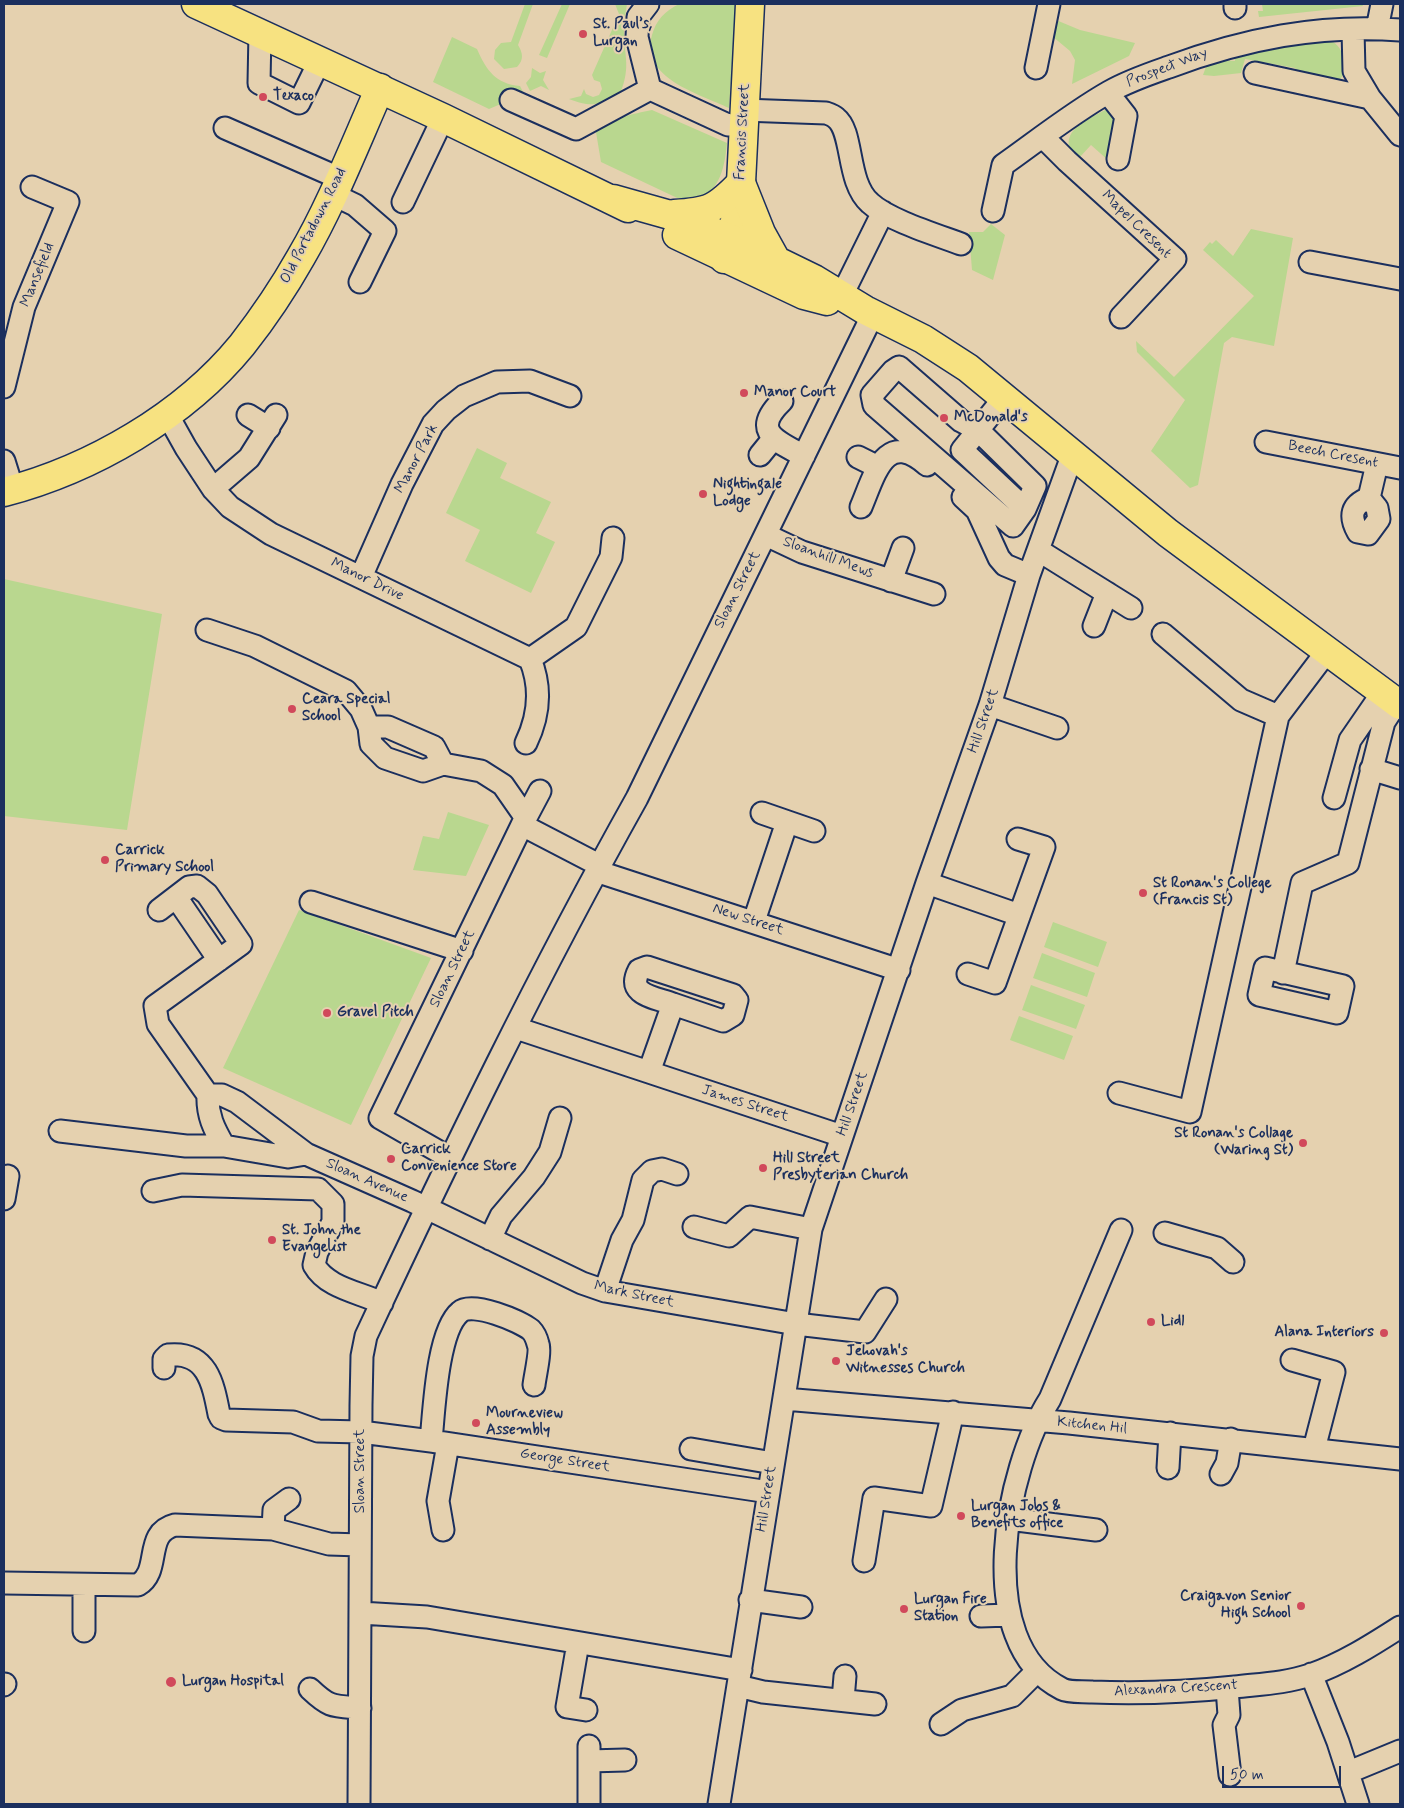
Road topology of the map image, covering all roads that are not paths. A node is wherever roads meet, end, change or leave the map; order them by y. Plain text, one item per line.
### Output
1 (196, 4) edge
2 (648, 4) edge
3 (750, 4) edge
4 (1050, 4) edge
5 (1382, 4) edge
6 (1377, 29) junction
7 (1353, 30) junction
8 (1400, 30) edge
9 (260, 32) junction
10 (320, 60) junction
11 (1036, 68) dead end
12 (1256, 73) dead end
13 (380, 88) junction
14 (650, 89) junction
15 (1108, 93) junction
16 (1370, 98) junction
17 (511, 100) dead end
18 (743, 117) junction
19 (443, 118) junction
20 (225, 128) dead end
21 (1400, 135) edge
22 (1043, 136) junction
23 (1118, 159) dead end
24 (741, 183) junction
25 (336, 186) junction
26 (32, 187) dead end
27 (613, 199) junction
28 (403, 202) dead end
29 (993, 211) dead end
30 (883, 212) junction
31 (670, 215) junction
32 (958, 238) dead end
33 (728, 249) junction
34 (776, 260) junction
35 (1310, 262) dead end
36 (1400, 279) edge
37 (360, 282) dead end
38 (842, 296) junction
39 (869, 312) junction
40 (1121, 317) dead end
41 (4, 387) edge
42 (570, 396) dead end
43 (1004, 398) junction
44 (782, 401) dead end
45 (167, 414) junction
46 (248, 415) dead end
47 (978, 430) junction
48 (1266, 442) dead end
49 (804, 456) junction
50 (1072, 456) junction
51 (858, 457) dead end
52 (4, 461) edge
53 (1377, 464) junction
54 (878, 467) junction
55 (1400, 468) edge
56 (213, 489) junction
57 (8, 491) edge
58 (1368, 498) dead end
59 (861, 507) dead end
60 (766, 535) junction
61 (613, 538) dead end
62 (903, 548) dead end
63 (1038, 550) junction
64 (1029, 575) junction
65 (361, 577) junction
66 (891, 581) junction
67 (1107, 593) junction
68 (934, 594) dead end
69 (1131, 608) dead end
70 (1094, 626) dead end
71 (208, 630) dead end
72 (1163, 634) dead end
73 (1328, 650) junction
74 (530, 659) junction
75 (1389, 691) edge
76 (990, 705) junction
77 (1278, 716) junction
78 (370, 727) junction
79 (1056, 728) dead end
80 (526, 743) dead end
81 (443, 764) junction
82 (1371, 769) junction
83 (1400, 778) edge
84 (540, 790) dead end
85 (1334, 798) dead end
86 (762, 813) dead end
87 (524, 822) junction
88 (787, 822) junction
89 (814, 831) dead end
90 (1018, 839) dead end
91 (598, 868) junction
92 (927, 884) junction
93 (311, 902) dead end
94 (159, 910) dead end
95 (1019, 915) junction
96 (754, 921) junction
97 (462, 951) junction
98 (899, 970) junction
99 (1283, 973) dead end
100 (968, 974) dead end
101 (673, 1004) dead end
102 (516, 1028) junction
103 (649, 1072) junction
104 (1119, 1093) dead end
105 (208, 1095) junction
106 (559, 1118) dead end
107 (60, 1131) dead end
108 (842, 1136) junction
109 (224, 1146) junction
110 (306, 1154) junction
111 (450, 1158) junction
112 (677, 1174) dead end
113 (8, 1176) dead end
114 (153, 1191) dead end
115 (4, 1199) edge
116 (427, 1209) junction
117 (694, 1228) dead end
118 (811, 1229) junction
119 (1121, 1230) dead end
120 (1165, 1233) dead end
121 (490, 1239) junction
122 (1233, 1262) dead end
123 (605, 1290) junction
124 (886, 1299) dead end
125 (382, 1303) junction
126 (796, 1324) junction
127 (1292, 1360) dead end
128 (164, 1368) dead end
129 (530, 1372) dead end
130 (784, 1399) junction
131 (946, 1411) junction
132 (1036, 1421) junction
133 (361, 1432) junction
134 (1170, 1434) junction
135 (1231, 1439) junction
136 (440, 1442) junction
137 (691, 1449) dead end
138 (1314, 1449) junction
139 (1400, 1459) edge
140 (773, 1462) junction
141 (1168, 1468) dead end
142 (1221, 1474) dead end
143 (921, 1488) dead end
144 (769, 1492) junction
145 (289, 1499) dead end
146 (1009, 1519) junction
147 (273, 1529) junction
148 (443, 1530) dead end
149 (1096, 1530) dead end
150 (360, 1545) junction
151 (864, 1560) dead end
152 (4, 1583) edge
153 (84, 1585) junction
154 (750, 1600) junction
155 (801, 1607) dead end
156 (360, 1613) junction
157 (1009, 1615) junction
158 (981, 1616) dead end
159 (1400, 1627) edge
160 (84, 1631) dead end
161 (578, 1643) junction
162 (1037, 1671) junction
163 (1311, 1674) junction
164 (845, 1676) dead end
165 (740, 1678) junction
166 (1227, 1688) junction
167 (310, 1689) dead end
168 (843, 1700) junction
169 (875, 1704) dead end
170 (360, 1708) junction
171 (586, 1710) dead end
172 (941, 1724) dead end
173 (1400, 1751) edge
174 (625, 1760) dead end
175 (1349, 1772) junction
176 (1230, 1774) dead end
177 (358, 1804) edge
178 (589, 1804) edge
179 (719, 1804) edge
180 (1358, 1804) edge

1 - 9 main road
2 - 14 street
3 - 18 main road, Francis Street
4 - 11 street
5 - 6 street
6 - 7 street, Prospect Way
6 - 8 street, Prospect Way
7 - 15 street, Prospect Way
7 - 16 street
9 - 10 main road
9 - 10 street
10 - 13 main road
12 - 16 street
13 - 19 main road
13 - 25 main road, Old Portadown Road
14 - 17 street
14 - 18 street
15 - 22 street, Prospect Way
15 - 23 street
16 - 21 street
18 - 24 main road, Francis Street
18 - 30 street
19 - 27 main road
19 - 28 street
20 - 25 street
22 - 29 street, Prospect Way
22 - 40 street, Mapel Cresent
24 - 31 main road
24 - 33 main road, Francis Street
24 - 34 main road
25 - 37 street
25 - 45 main road, Old Portadown Road
26 - 41 street, Mansefield
27 - 31 main road
27 - 33 main road
30 - 32 street
30 - 38 street
31 - 33 main road
33 - 34 main road
33 - 39 main road
34 - 38 main road
35 - 36 street
38 - 39 main road
39 - 43 main road
39 - 49 street, Sloan Street
42 - 65 street, Manor Park
43 - 47 street
43 - 50 main road
44 - 49 street
45 - 56 street, Manor Drive
45 - 57 main road, Old Portadown Road
46 - 56 street
47 - 47 street
48 - 53 street, Beech Cresent
49 - 60 street, Sloan Street
50 - 63 street, Hill Street
50 - 73 main road
51 - 54 street
52 - 57 street
53 - 55 street, Beech Cresent
53 - 58 street
54 - 59 street
54 - 64 street
56 - 65 street, Manor Drive
60 - 66 street, Sloanhill Mews
60 - 91 street, Sloan Street
61 - 74 street
62 - 66 street, Sloanhill Mews
63 - 64 street, Hill Street
63 - 67 street
64 - 76 street, Hill Street
65 - 74 street, Manor Drive
66 - 68 street, Sloanhill Mews
67 - 69 street
67 - 70 street
71 - 78 street
72 - 77 street
73 - 75 main road
73 - 77 street
74 - 80 street
75 - 82 street
75 - 85 street
76 - 79 street
76 - 92 street, Hill Street
77 - 104 street
78 - 81 street
78 - 81 street
81 - 87 street
82 - 83 street
82 - 99 street
84 - 87 street, Sloan Street
86 - 88 street
87 - 91 street
87 - 97 street, Sloan Street
88 - 89 street
88 - 96 street
90 - 95 street
91 - 96 street, New Street
91 - 102 street, Sloan Street
92 - 95 street
92 - 98 street, Hill Street
93 - 97 street
94 - 105 street
95 - 100 street
96 - 98 street, New Street
97 - 111 street, Sloan Street
98 - 108 street, Hill Street
101 - 103 street
102 - 103 street, James Street
102 - 111 street, Sloan Street
103 - 108 street, James Street
105 - 109 street
105 - 110 street
106 - 121 street
107 - 109 street
108 - 118 street, Hill Street
109 - 110 street
110 - 116 street, Sloan Avenue
111 - 116 street, Sloan Street
112 - 123 street
113 - 115 street
114 - 125 street
116 - 121 street, Mark Street
116 - 125 street, Sloan Street
117 - 118 street
118 - 126 street, Hill Street
119 - 132 street, Alexandra Crescent
120 - 122 street
121 - 123 street, Mark Street
123 - 126 street, Mark Street
124 - 126 street, Mark Street
125 - 133 street, Sloan Street
126 - 130 street, Hill Street
127 - 138 street
128 - 133 street, George Street
129 - 136 street
130 - 131 street, Kitchen Hil
130 - 140 street, Hill Street
131 - 132 street, Kitchen Hil
131 - 143 street
131 - 151 street
132 - 134 street, Kitchen Hil
132 - 146 street, Alexandra Crescent
133 - 136 street, George Street
133 - 150 street, Sloan Street
134 - 135 street, Kitchen Hil
134 - 141 street
135 - 138 street, Kitchen Hil
135 - 142 street
136 - 144 street, George Street
136 - 148 street
137 - 140 street
138 - 139 street, Kitchen Hil
140 - 144 street, Hill Street
144 - 154 street, Hill Street
145 - 147 street
146 - 149 street
146 - 157 street, Alexandra Crescent
147 - 150 street
147 - 153 street
150 - 156 street, Sloan Street
152 - 153 street
153 - 160 street
154 - 155 street
154 - 165 street, Hill Street
156 - 161 street
156 - 170 street, Sloan Street
157 - 158 street
157 - 162 street, Alexandra Crescent
159 - 163 street, Alexandra Crescent
161 - 165 street
161 - 171 street
162 - 166 street, Alexandra Crescent
162 - 172 street
163 - 166 street, Alexandra Crescent
163 - 175 street
164 - 168 street
165 - 168 street
165 - 179 street, Hill Street
166 - 176 street
167 - 170 street
168 - 169 street
170 - 177 street, Sloan Street
173 - 175 street
174 - 178 street
175 - 180 street

